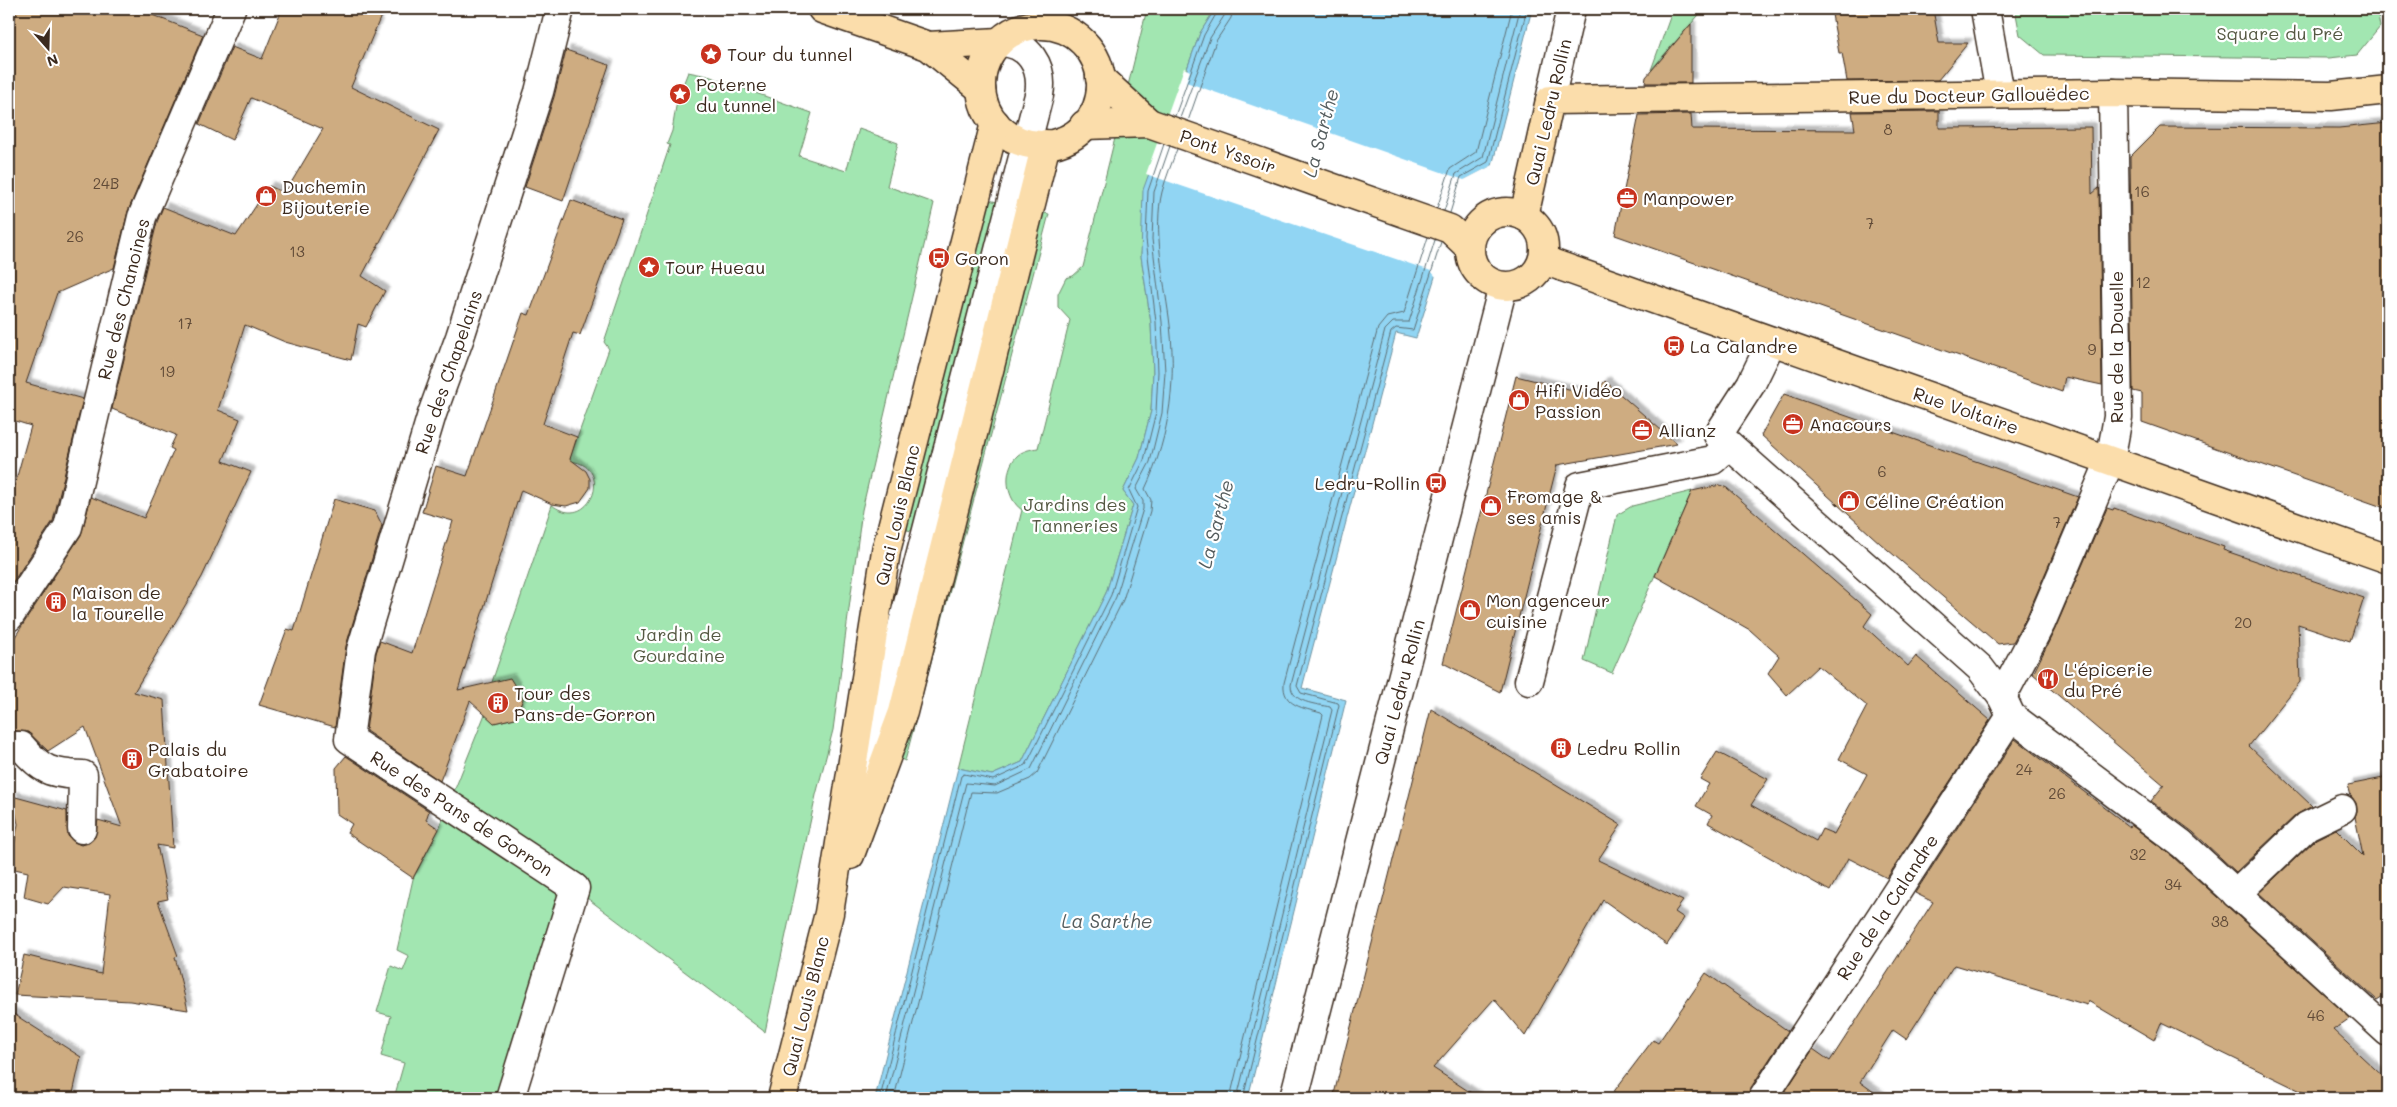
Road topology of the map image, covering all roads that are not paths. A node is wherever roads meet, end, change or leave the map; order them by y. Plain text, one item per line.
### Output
1 (230, 9) edge
2 (560, 9) edge
3 (822, 9) edge
4 (1571, 9) edge
5 (1985, 9) edge
6 (1064, 17) edge
7 (1013, 27) edge
8 (928, 46) junction
9 (1100, 78) junction
10 (981, 89) junction
11 (2388, 90) edge
12 (2113, 93) junction
13 (2000, 94) junction
14 (1550, 100) junction
15 (1122, 112) junction
16 (995, 123) junction
17 (1084, 125) junction
18 (1036, 143) junction
19 (1524, 216) junction
20 (1475, 236) junction
21 (1543, 260) junction
22 (1503, 286) junction
23 (1772, 341) junction
24 (1729, 445) junction
25 (2110, 460) junction
26 (2388, 558) edge
27 (9, 617) edge
28 (1530, 681) dead end
29 (2007, 706) junction
30 (349, 739) joint
31 (9, 746) edge
32 (2342, 809) dead end
33 (82, 829) dead end
34 (2236, 894) junction
35 (829, 913) junction
36 (2384, 1021) edge
37 (510, 1098) edge
38 (782, 1098) edge
39 (1294, 1098) edge
40 (1763, 1098) edge

1 - 27 street, Rue des Chanoines
2 - 30 street, Rue des Chapelains
3 - 8 main road
4 - 14 street, Quai Ledru Rollin
5 - 13 street
6 - 7 main road
6 - 9 main road
7 - 8 main road
7 - 10 main road
7 - 18 street, Quai Louis Blanc
8 - 10 main road
9 - 15 main road
9 - 17 main road
10 - 16 main road
11 - 12 main road, Rue du Docteur Gallouëdec
12 - 13 main road, Rue du Docteur Gallouëdec
12 - 25 street, Rue de la Douelle
13 - 14 main road, Rue du Docteur Gallouëdec
14 - 19 main road, Quai Ledru Rollin
15 - 17 main road, Pont Yssoir
15 - 20 main road, Pont Yssoir
16 - 18 main road
16 - 35 main road, Quai Louis Blanc
17 - 18 main road
18 - 35 main road, Quai Louis Blanc
19 - 20 main road
19 - 21 main road
20 - 22 main road
21 - 22 main road
21 - 23 main road, Rue Voltaire
22 - 39 street, Quai Ledru Rollin
23 - 24 street
23 - 25 main road, Rue Voltaire
24 - 28 street
24 - 29 street
25 - 26 main road, Rue Voltaire
25 - 29 street, Rue de la Douelle
29 - 34 street
29 - 40 street, Rue de la Calandre
30 - 37 street, Rue des Pans de Gorron
31 - 33 street
32 - 34 street
34 - 36 street
35 - 38 main road, Quai Louis Blanc

